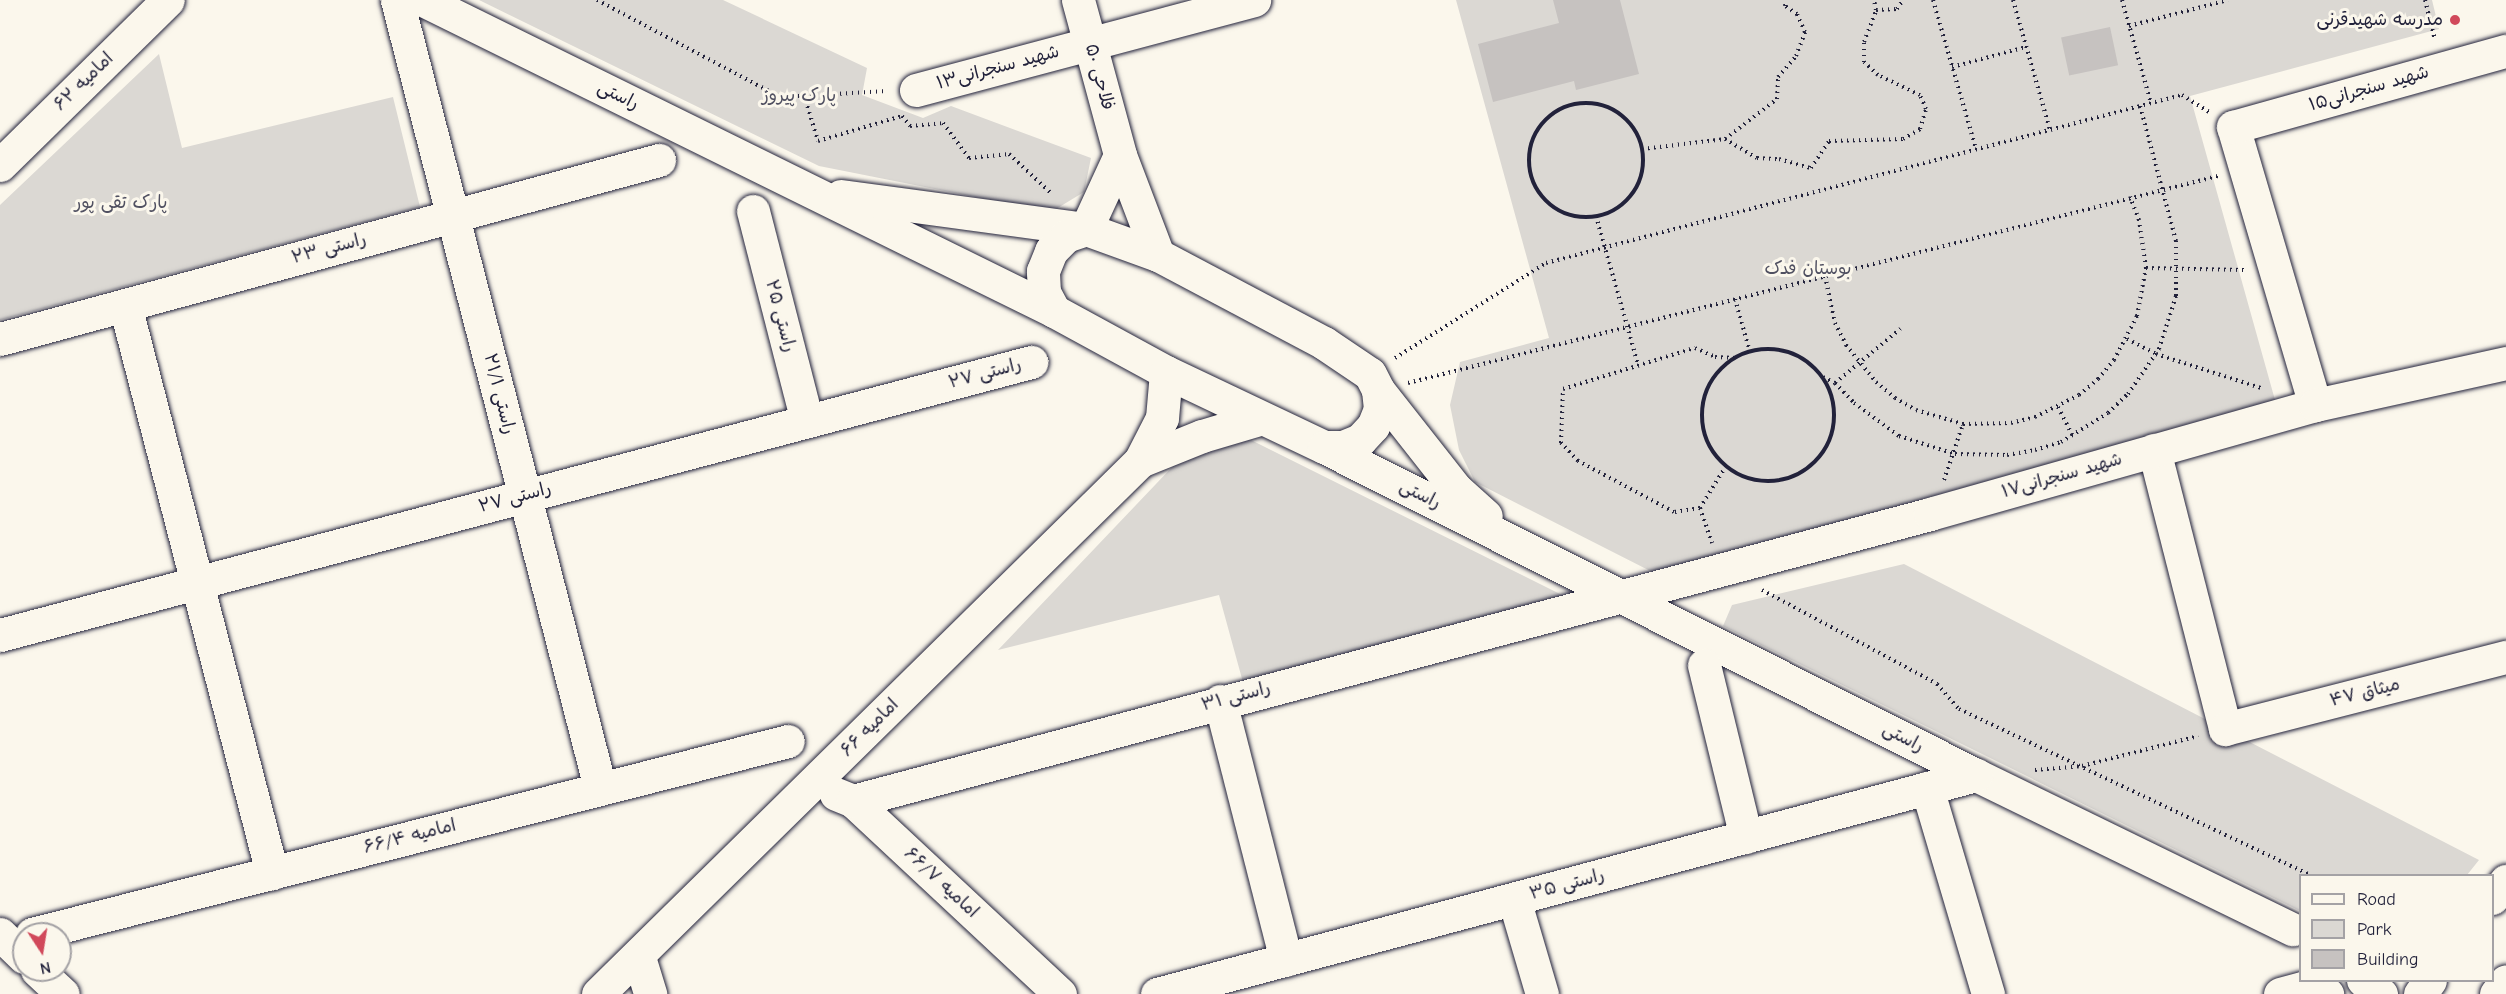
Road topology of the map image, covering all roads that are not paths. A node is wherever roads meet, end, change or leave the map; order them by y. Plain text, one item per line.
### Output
1 (168, 0) edge
2 (397, 0) edge
3 (423, 0) edge
4 (1078, 0) edge
5 (1254, 0) edge
6 (1090, 43) junction
7 (2506, 51) edge
8 (916, 90) road end
9 (1120, 155) junction
10 (659, 160) dead end
11 (0, 165) edge
12 (813, 193) junction
13 (753, 211) dead end
14 (453, 216) junction
15 (1086, 229) junction
16 (1158, 255) junction
17 (125, 305) junction
18 (1054, 311) junction
19 (0, 339) edge
20 (1030, 362) dead end
21 (2506, 363) edge
22 (1166, 372) junction
23 (1374, 382) junction
24 (2315, 405) junction
25 (1258, 419) junction
26 (807, 421) junction
27 (1324, 447) junction
28 (2154, 450) junction
29 (1140, 461) junction
30 (525, 496) junction
31 (1516, 543) junction
32 (197, 583) junction
33 (1620, 596) junction
34 (0, 635) edge
35 (2506, 657) edge
36 (1704, 665) dead end
37 (1220, 701) junction
38 (788, 741) dead end
39 (1976, 775) junction
40 (813, 785) junction
41 (600, 788) junction
42 (1927, 788) junction
43 (853, 801) junction
44 (1746, 837) junction
45 (272, 873) junction
46 (2506, 881) edge
47 (2494, 897) edge
48 (1514, 899) junction
49 (72, 926) edge
50 (2298, 932) edge
51 (639, 957) junction
52 (1286, 960) junction
53 (2506, 981) edge
54 (50, 982) edge
55 (2364, 982) edge
56 (2429, 982) edge
57 (63, 994) edge
58 (598, 994) edge
59 (650, 994) edge
60 (1060, 994) edge
61 (1157, 994) edge
62 (1542, 994) edge
63 (1988, 994) edge
64 (2280, 994) edge
65 (2327, 994) edge
66 (2381, 994) edge
67 (2420, 994) edge
68 (2496, 994) edge

1 - 11 main road, امامیه ۶۲
2 - 14 main road, راستی ۲۱/۱
3 - 12 main road, راستی
4 - 6 main road, فلاحی ۵۰
5 - 6 main road, شهید سنجرانی۱۳
6 - 8 main road, شهید سنجرانی۱۳
6 - 9 main road, فلاحی ۵۰
7 - 24 main road, شهید سنجرانی۱۵
9 - 15 main road
9 - 16 main road, فلاحی ۵۰
10 - 14 main road, راستی ۲۳
12 - 15 main road, راستی
12 - 18 main road, راستی
13 - 26 main road, راستی ۲۵
14 - 17 main road, راستی ۲۳
14 - 30 main road, راستی ۲۱/۱
15 - 16 main road, راستی
15 - 18 main road
16 - 23 main road, راستی
17 - 19 main road, راستی ۲۳
17 - 32 main road
18 - 22 main road, راستی
20 - 26 main road, راستی ۲۷
21 - 24 main road, شهید سنجرانی۱۷
22 - 25 main road, راستی
22 - 29 main road
23 - 27 main road
23 - 31 main road, راستی
24 - 28 main road, شهید سنجرانی۱۷
25 - 27 main road, راستی
25 - 29 main road
26 - 30 main road, راستی ۲۷
27 - 31 main road, راستی
28 - 33 main road, شهید سنجرانی۱۷
28 - 35 main road, میثاق ۴۷
29 - 40 main road, امامیه ۶۶
30 - 32 main road, راستی ۲۷
30 - 41 main road, راستی ۲۱/۱
31 - 33 main road, راستی
32 - 34 main road, راستی ۲۷
32 - 45 main road
33 - 37 main road, راستی ۳۱
33 - 39 main road, راستی
36 - 44 main road
37 - 43 main road, راستی ۳۱
37 - 52 main road
38 - 41 main road, امامیه ۶۶/۴
39 - 42 main road, راستی ۳۵
39 - 50 main road, راستی
40 - 43 main road, امامیه ۶۶/۷
40 - 51 main road, امامیه ۶۶
41 - 45 main road, امامیه ۶۶/۴
42 - 44 main road, راستی ۳۵
42 - 63 main road
43 - 60 main road, امامیه ۶۶/۷
44 - 48 main road, راستی ۳۵
45 - 49 main road, امامیه ۶۶/۴
46 - 47 main road
48 - 52 main road, راستی ۳۵
48 - 62 main road
51 - 58 main road, امامیه ۶۶
51 - 59 main road
52 - 61 main road, راستی ۳۵
53 - 68 main road
54 - 57 main road
55 - 66 main road
56 - 67 main road
64 - 65 main road

